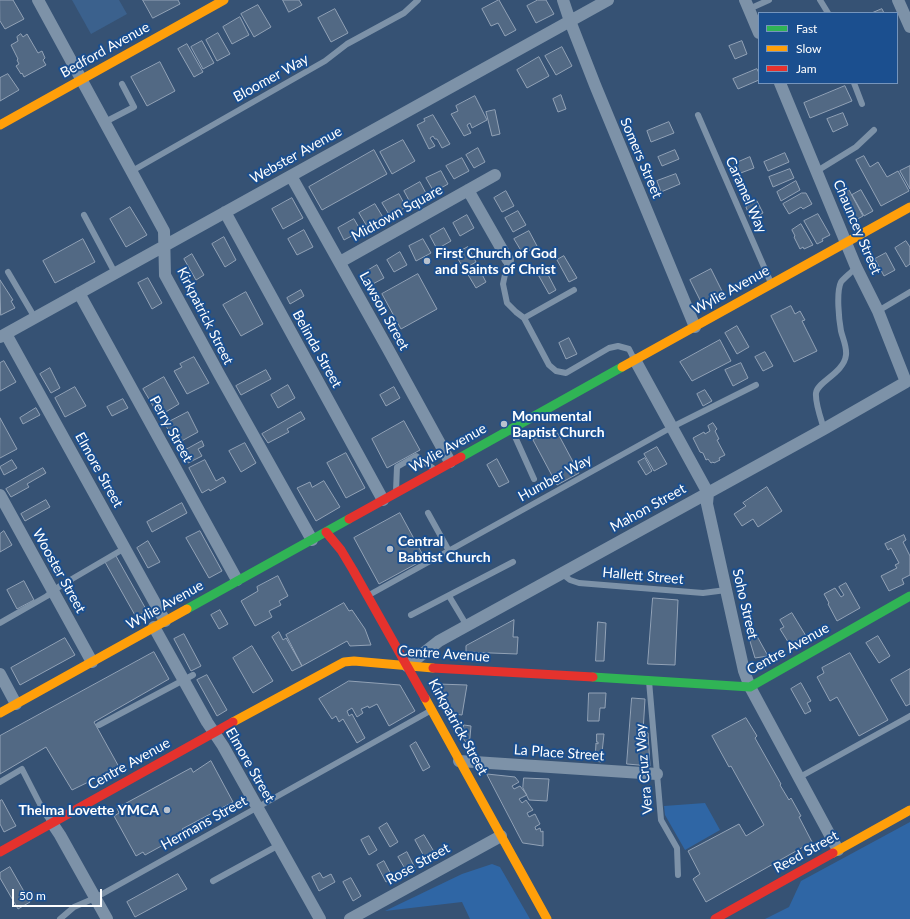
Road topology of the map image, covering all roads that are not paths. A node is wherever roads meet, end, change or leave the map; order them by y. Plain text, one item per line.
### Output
1 (38, 0) edge
2 (224, 0) edge
3 (418, 0) edge
4 (563, 0) edge
5 (608, 0) edge
6 (769, 0) edge
7 (820, 0) edge
8 (898, 0) edge
9 (747, 5) edge
10 (827, 12) edge
11 (570, 22) junction
12 (910, 27) edge
13 (758, 31) edge
14 (82, 79) junction
15 (122, 84) dead end
16 (780, 84) edge
17 (854, 84) edge
18 (862, 104) dead end
19 (698, 115) dead end
20 (105, 122) junction
21 (0, 125) edge
22 (874, 130) dead end
23 (132, 171) junction
24 (817, 171) junction
25 (495, 175) dead end
26 (291, 176) junction
27 (468, 190) junction
28 (910, 207) edge
29 (225, 212) junction
30 (84, 215) dead end
31 (846, 242) junction
32 (164, 246) junction
33 (508, 260) joint
34 (340, 262) junction
35 (856, 267) junction
36 (8, 272) dead end
37 (115, 273) junction
38 (772, 284) junction
39 (574, 290) dead end
40 (910, 292) edge
41 (79, 293) junction
42 (878, 311) junction
43 (35, 318) junction
44 (524, 318) junction
45 (695, 327) junction
46 (3, 335) edge
47 (635, 360) junction
48 (906, 382) joint
49 (756, 385) dead end
50 (672, 427) junction
51 (511, 429) junction
52 (824, 429) junction
53 (450, 462) junction
54 (436, 470) junction
55 (534, 479) dead end
56 (396, 493) junction
57 (708, 493) junction
58 (0, 495) edge
59 (383, 500) junction
60 (428, 514) dead end
61 (326, 532) junction
62 (312, 540) junction
63 (125, 548) junction
64 (449, 551) junction
65 (513, 562) dead end
66 (561, 573) junction
67 (237, 580) junction
68 (726, 590) junction
69 (53, 591) junction
70 (368, 596) junction
71 (449, 596) junction
72 (910, 596) edge
73 (411, 615) dead end
74 (165, 621) junction
75 (0, 623) edge
76 (467, 626) junction
77 (154, 627) junction
78 (92, 662) junction
79 (407, 666) junction
80 (0, 674) edge
81 (188, 678) junction
82 (649, 680) junction
83 (750, 687) junction
84 (16, 704) junction
85 (431, 710) junction
86 (0, 713) edge
87 (910, 716) edge
88 (99, 725) dead end
89 (214, 733) junction
90 (459, 761) junction
91 (657, 774) junction
92 (798, 778) junction
93 (0, 782) edge
94 (257, 807) junction
95 (910, 810) edge
96 (52, 823) junction
97 (501, 836) junction
98 (279, 845) junction
99 (838, 850) junction
100 (0, 852) edge
101 (678, 875) dead end
102 (213, 881) dead end
103 (94, 898) junction
104 (60, 919) edge
105 (107, 919) edge
106 (320, 919) edge
107 (350, 919) edge
108 (547, 919) edge
109 (715, 919) edge

1 - 14 street, Kirkpatrick Street
2 - 14 street, Bedford Avenue
3 - 23 lane, Bloomer Way
4 - 11 street, Somers Street
5 - 11 street, Webster Avenue
6 - 9 lane
7 - 10 lane
8 - 12 street
9 - 13 street
11 - 26 street, Webster Avenue
11 - 45 street, Somers Street
14 - 20 street, Kirkpatrick Street
14 - 21 street, Bedford Avenue
15 - 20 lane
16 - 24 street, Chauncey Street
17 - 18 lane
19 - 38 lane, Caramel Way
20 - 23 street, Kirkpatrick Street
22 - 24 lane
23 - 32 street, Kirkpatrick Street
24 - 31 street, Chauncey Street
25 - 27 street, Midtown Square
26 - 29 street, Webster Avenue
26 - 34 street, Lawson Street
27 - 33 street
27 - 34 street, Midtown Square
28 - 31 street, Wylie Avenue
29 - 32 street, Webster Avenue
29 - 59 street, Belinda Street
30 - 37 lane
31 - 35 street, Chauncey Street
31 - 38 street, Wylie Avenue
32 - 37 street, Webster Avenue
32 - 62 street, Kirkpatrick Street
33 - 44 lane
34 - 53 street, Lawson Street
35 - 42 street, Chauncey Street
35 - 52 lane
36 - 43 lane
37 - 41 street, Webster Avenue
38 - 45 street, Wylie Avenue
39 - 44 lane
40 - 42 lane
41 - 43 street, Webster Avenue
41 - 67 street, Perry Street
42 - 48 street, Chauncey Street
43 - 46 street, Webster Avenue
44 - 47 lane
45 - 47 street, Wylie Avenue
46 - 63 street, Elmore Street
47 - 50 street, Soho Street
47 - 51 street, Wylie Avenue
48 - 52 street, Mahon Street
49 - 50 lane, Humber Way
50 - 57 street, Soho Street
50 - 64 lane, Humber Way
51 - 53 street, Wylie Avenue
51 - 55 lane
52 - 57 street, Mahon Street
53 - 54 street, Wylie Avenue
54 - 56 street, Wylie Avenue
54 - 56 lane
56 - 59 street, Wylie Avenue
57 - 66 street, Mahon Street
57 - 68 street, Soho Street
58 - 69 street, Wooster Street
59 - 61 street, Wylie Avenue
60 - 64 lane
61 - 62 street, Wylie Avenue
61 - 70 street, Kirkpatrick Street
62 - 67 street, Wylie Avenue
63 - 69 lane
63 - 74 street, Elmore Street
64 - 70 lane, Humber Way
65 - 71 lane
66 - 68 lane, Hallett Street
66 - 76 street, Mahon Street
67 - 74 street, Wylie Avenue
68 - 83 street, Soho Street
69 - 75 lane
69 - 78 street, Wooster Street
70 - 79 street, Kirkpatrick Street
71 - 73 lane
71 - 76 lane
72 - 83 street, Centre Avenue
74 - 77 street, Wylie Avenue
76 - 79 street, Mahon Street
77 - 78 street, Wylie Avenue
77 - 81 street, Elmore Street
78 - 84 street, Wylie Avenue
79 - 82 street, Centre Avenue
79 - 85 street, Kirkpatrick Street
79 - 89 street, Centre Avenue
80 - 84 street
81 - 88 lane
81 - 89 street, Elmore Street
82 - 83 street, Centre Avenue
82 - 91 lane, Vera Cruz Way
83 - 92 street, Soho Street
84 - 86 street, Wylie Avenue
85 - 90 street, Kirkpatrick Street
85 - 94 lane, Hermans Street
87 - 92 lane
89 - 94 street, Elmore Street
89 - 96 street, Centre Avenue
90 - 91 street, La Place Street
90 - 97 street, Kirkpatrick Street
91 - 101 lane, Vera Cruz Way
92 - 99 street, Soho Street
93 - 96 lane
94 - 98 street, Elmore Street
94 - 103 lane, Hermans Street
95 - 99 street, Reed Street
96 - 100 street, Centre Avenue
96 - 103 street
97 - 107 street, Rose Street
97 - 108 street, Kirkpatrick Street
98 - 102 lane
98 - 106 street, Elmore Street
99 - 109 street, Reed Street
103 - 104 lane, Hermans Street
103 - 105 street

